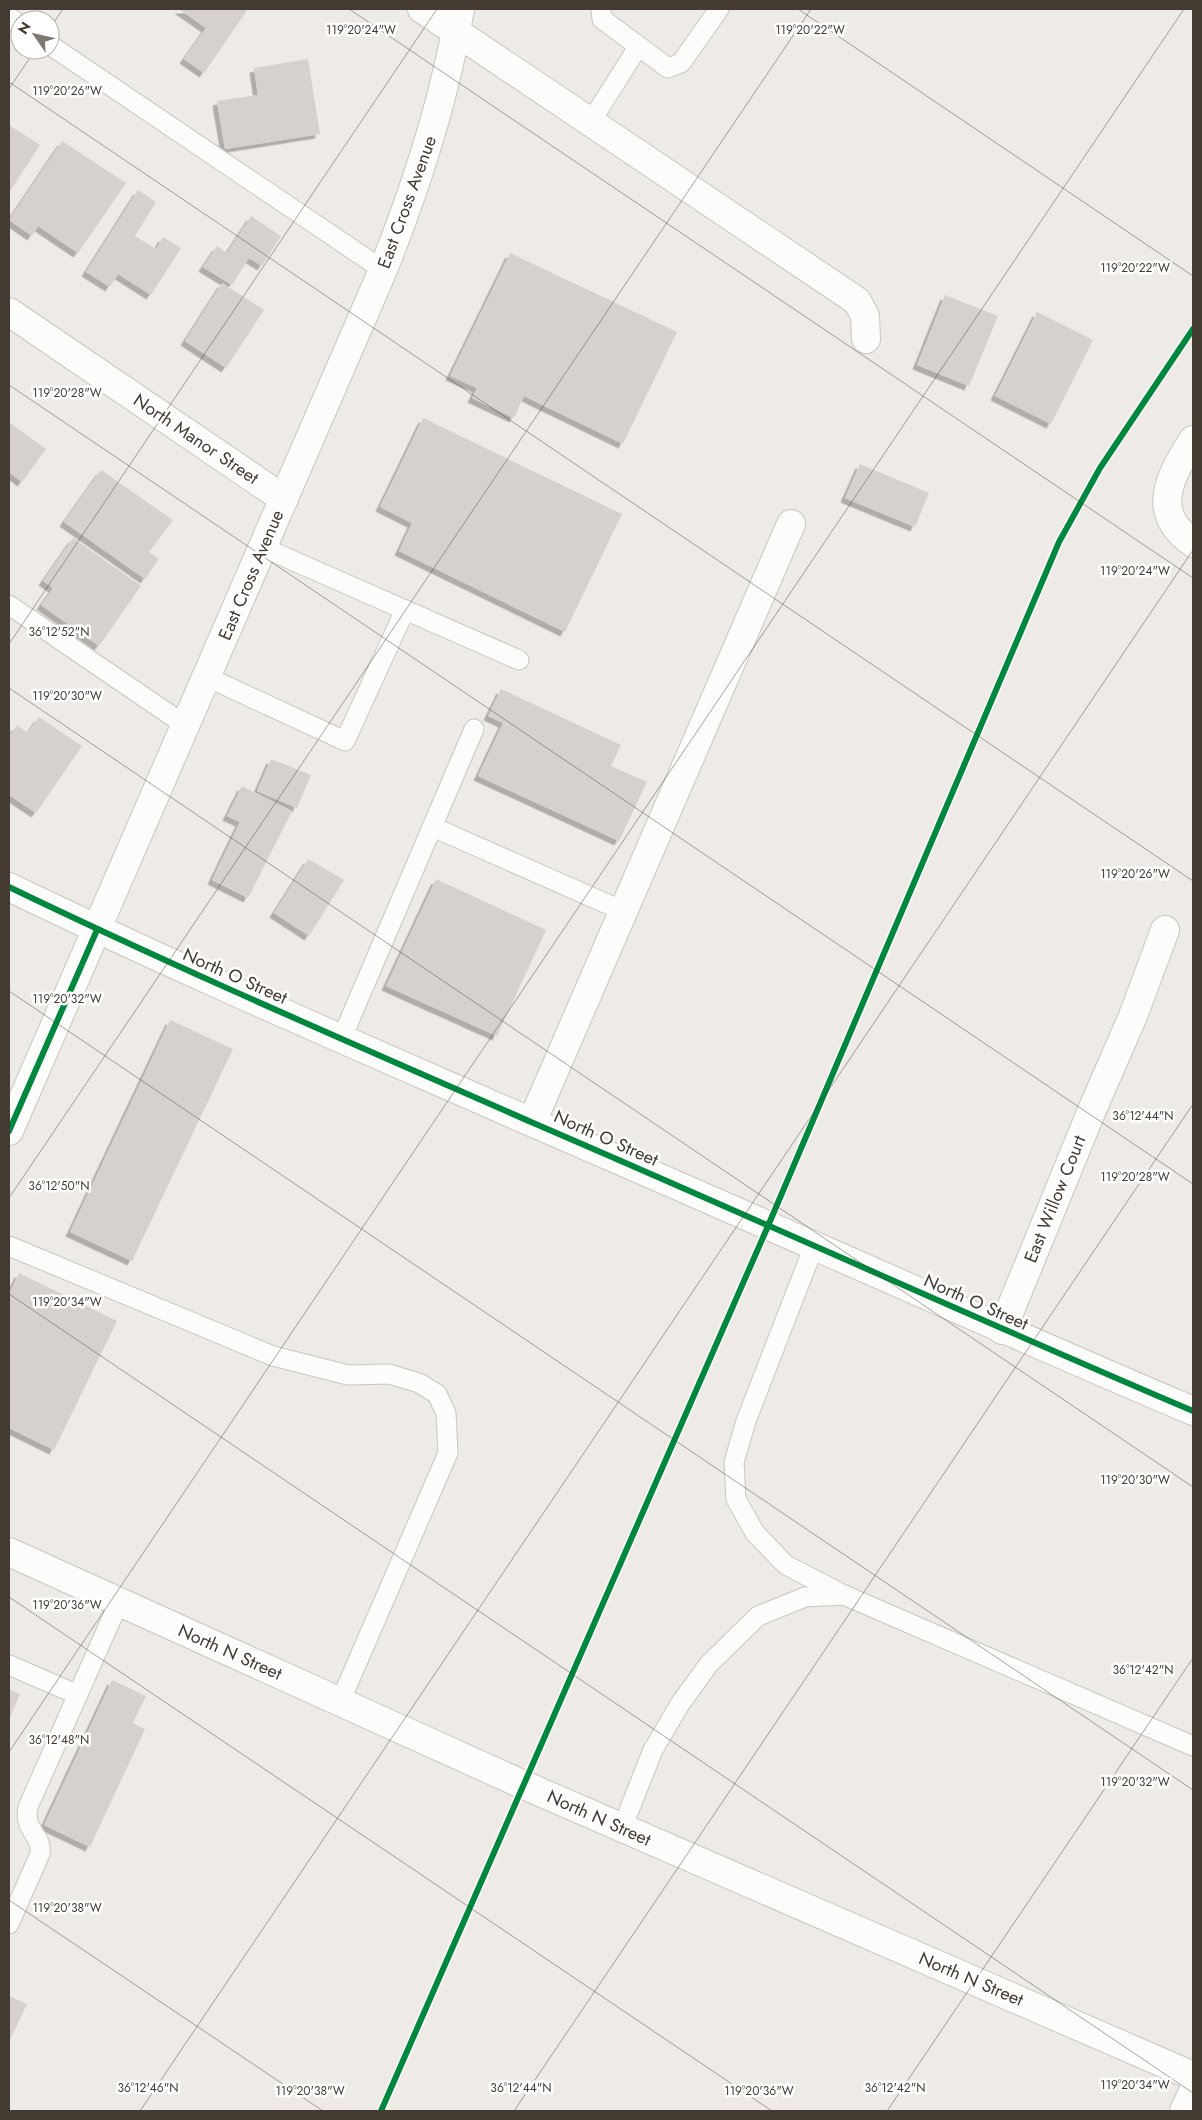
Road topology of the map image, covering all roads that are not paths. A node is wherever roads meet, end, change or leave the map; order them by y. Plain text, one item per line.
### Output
1 (422, 9) edge
2 (601, 9) edge
3 (719, 9) edge
4 (458, 21) edge
5 (638, 47) junction
6 (60, 52) edge
7 (590, 123) junction
8 (383, 270) junction
9 (9, 312) edge
10 (866, 339) dead end
11 (1193, 440) edge
12 (284, 499) junction
13 (791, 524) dead end
14 (1193, 543) edge
15 (262, 547) junction
16 (9, 604) edge
17 (405, 610) junction
18 (519, 660) dead end
19 (207, 677) junction
20 (185, 725) junction
21 (474, 729) dead end
22 (433, 827) junction
23 (9, 887) edge
24 (623, 911) junction
25 (97, 930) junction
26 (1165, 930) dead end
27 (342, 1040) junction
28 (532, 1122) junction
29 (9, 1131) edge
30 (9, 1246) edge
31 (814, 1246) junction
32 (1002, 1330) junction
33 (1193, 1412) edge
34 (9, 1552) edge
35 (844, 1595) junction
36 (119, 1602) junction
37 (9, 1665) edge
38 (78, 1695) junction
39 (340, 1702) junction
40 (1193, 1746) edge
41 (622, 1828) junction
42 (9, 1924) edge
43 (1193, 2076) edge
44 (1193, 2092) edge
45 (1184, 2111) edge

1 - 4 street
2 - 5 lane
3 - 5 lane
4 - 7 street
4 - 8 street, East Cross Avenue
5 - 7 lane
6 - 8 lane
7 - 10 street
8 - 12 street, East Cross Avenue
9 - 12 street, North Manor Street
11 - 14 street
12 - 15 street, East Cross Avenue
13 - 24 street
15 - 17 lane
15 - 19 street, East Cross Avenue
16 - 20 lane
17 - 18 lane
17 - 19 lane
19 - 20 street, East Cross Avenue
20 - 25 street, East Cross Avenue
21 - 22 lane
22 - 24 lane
22 - 27 lane
23 - 25 street, North O Street
24 - 28 street
25 - 27 street, North O Street
25 - 29 street, East Cross Avenue
26 - 32 street, East Willow Court
27 - 28 street, North O Street
28 - 31 street, North O Street
30 - 39 lane
31 - 32 street, North O Street
31 - 35 lane
32 - 33 street, North O Street
34 - 36 street, North N Street
35 - 40 lane
35 - 41 lane
36 - 38 lane
36 - 39 street, North N Street
37 - 38 lane
38 - 42 lane
39 - 41 street, North N Street
41 - 43 street, North N Street
44 - 45 street

